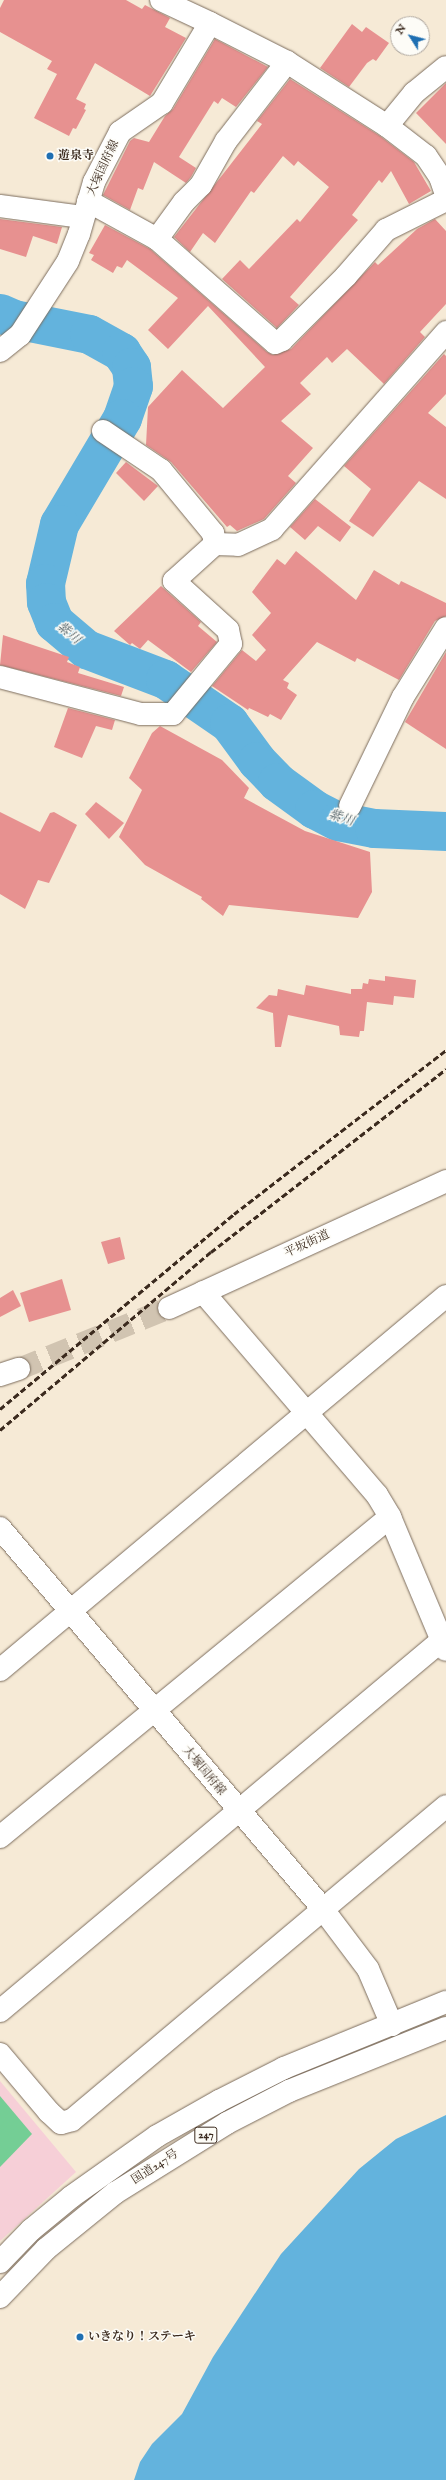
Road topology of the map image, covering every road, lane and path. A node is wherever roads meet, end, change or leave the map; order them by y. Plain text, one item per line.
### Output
1 (161, 0) edge
2 (210, 22) junction
3 (287, 62) junction
4 (446, 67) edge
5 (387, 126) junction
6 (446, 194) edge
7 (446, 200) edge
8 (0, 206) edge
9 (85, 209) junction
10 (157, 239) junction
11 (446, 332) edge
12 (0, 351) edge
13 (103, 431) dead end
14 (215, 544) junction
15 (446, 628) edge
16 (0, 677) edge
17 (350, 806) dead end
18 (446, 1180) edge
19 (203, 1292) junction
20 (446, 1296) edge
21 (169, 1308) tunnel mouth
22 (307, 1414) junction
23 (390, 1517) junction
24 (0, 1528) edge
25 (70, 1611) junction
26 (444, 1645) edge
27 (0, 1670) edge
28 (154, 1710) junction
29 (446, 1806) edge
30 (237, 1810) junction
31 (0, 1837) edge
32 (322, 1908) junction
33 (446, 2002) edge
34 (0, 2011) edge
35 (392, 2025) junction
36 (446, 2028) edge
37 (0, 2054) edge
38 (0, 2262) edge
39 (0, 2297) edge

1 - 2 main road
2 - 3 main road
2 - 9 main road, 大塚国府線
3 - 5 main road
3 - 10 main road
4 - 5 main road
5 - 6 main road
7 - 10 main road
8 - 9 main road
9 - 10 main road
9 - 12 main road, 大塚国府線
11 - 14 main road
13 - 14 main road
14 - 16 main road
15 - 17 main road
18 - 19 main road, 平坂街道
19 - 21 main road, 平坂街道
19 - 22 main road
20 - 22 main road
22 - 23 main road
22 - 25 main road
23 - 26 main road
23 - 28 main road
24 - 25 main road, 大塚国府線
25 - 27 main road
25 - 28 main road, 大塚国府線
26 - 30 main road
28 - 30 main road, 大塚国府線
28 - 31 main road
29 - 32 main road
30 - 32 main road, 大塚国府線
30 - 34 main road
32 - 35 main road, 大塚国府線
32 - 37 main road
33 - 35 main road, 国道247号 / 247
35 - 38 main road, 国道247号 / 247
36 - 39 main road, 国道247号 / 247

